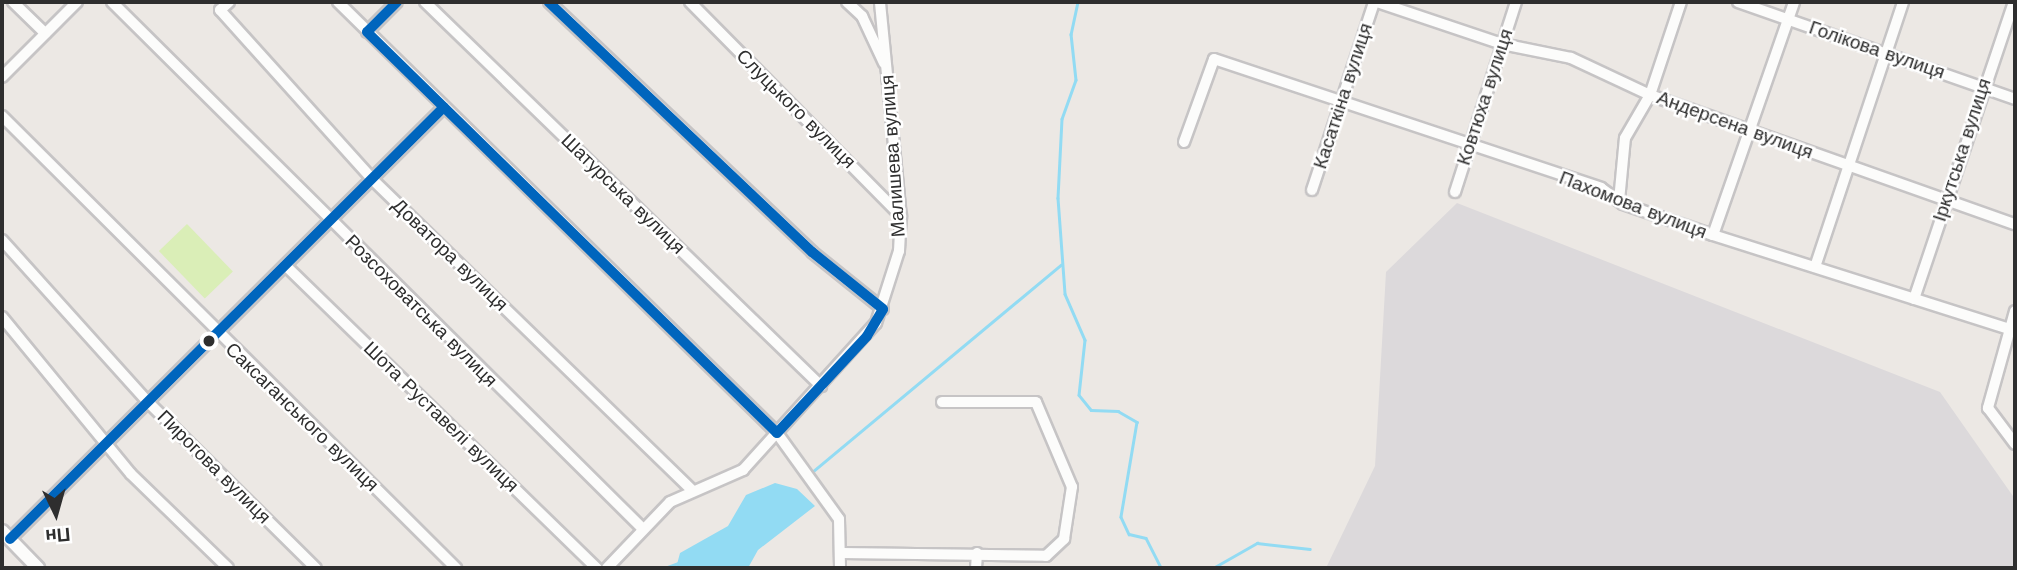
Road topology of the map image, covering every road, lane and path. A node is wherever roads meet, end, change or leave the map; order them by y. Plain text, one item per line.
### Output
1 (13, 2) edge
2 (77, 2) edge
3 (112, 2) edge
4 (229, 2) edge
5 (338, 2) edge
6 (397, 2) edge
7 (425, 2) edge
8 (550, 2) edge
9 (690, 2) edge
10 (847, 2) edge
11 (1375, 2) edge
12 (1516, 2) edge
13 (1681, 2) edge
14 (1738, 2) edge
15 (1794, 2) edge
16 (1903, 2) edge
17 (2014, 2) edge
18 (881, 6) edge
19 (862, 16) junction
20 (1788, 19) junction
21 (367, 32) junction
22 (44, 33) junction
23 (1502, 44) junction
24 (1885, 54) junction
25 (887, 70) junction
26 (2, 77) edge
27 (1983, 88) junction
28 (1650, 95) junction
29 (2015, 99) edge
30 (1341, 103) junction
31 (444, 107) junction
32 (2, 116) edge
33 (1748, 130) junction
34 (1184, 142) dead end
35 (1469, 146) junction
36 (1846, 165) junction
37 (372, 179) junction
38 (899, 184) junction
39 (1312, 190) dead end
40 (1455, 192) dead end
41 (884, 197) junction
42 (1946, 200) junction
43 (1619, 201) junction
44 (901, 217) junction
45 (330, 221) junction
46 (2015, 224) edge
47 (1713, 235) junction
48 (2, 240) edge
49 (286, 265) junction
50 (1815, 267) junction
51 (1914, 299) junction
52 (883, 309) junction
53 (2015, 311) edge
54 (2, 317) edge
55 (2012, 330) edge
56 (217, 334) junction
57 (821, 386) junction
58 (148, 402) junction
59 (942, 402) dead end
60 (777, 433) junction
61 (2015, 444) edge
62 (106, 445) junction
63 (692, 490) junction
64 (643, 529) junction
65 (6, 535) edge
66 (842, 553) junction
67 (977, 553) junction
68 (38, 568) edge
69 (228, 568) edge
70 (316, 568) edge
71 (456, 568) edge
72 (597, 568) edge
73 (607, 568) edge
74 (840, 568) edge
75 (976, 568) edge

1 - 22 street
2 - 22 street
3 - 45 street, Розсоховатська вулиця
4 - 37 street, Доватора вулиця
5 - 21 street
6 - 21 street
7 - 57 street, Шатурська вулиця
8 - 52 street
9 - 41 street, Слуцького вулиця
10 - 19 street
11 - 23 street, Андерсена вулиця
11 - 30 street, Касаткіна вулиця
12 - 23 street, Ковтюха вулиця
13 - 28 street
14 - 20 street, Голікова вулиця
15 - 20 street
16 - 24 street
17 - 27 street, Іркутська вулиця
18 - 19 street
18 - 25 street, Малишева вулиця
19 - 25 street
20 - 24 street, Голікова вулиця
20 - 33 street
21 - 31 street
22 - 26 street
23 - 28 street, Андерсена вулиця
23 - 35 street, Ковтюха вулиця
24 - 27 street, Голікова вулиця
24 - 36 street
25 - 38 street, Малишева вулиця
27 - 29 street, Голікова вулиця
27 - 42 street, Іркутська вулиця
28 - 33 street, Андерсена вулиця
28 - 43 street
30 - 34 street, Пахомова вулиця
30 - 35 street, Пахомова вулиця
30 - 39 street, Касаткіна вулиця
31 - 37 street
31 - 60 street
32 - 56 street, Саксаганського вулиця
33 - 36 street, Андерсена вулиця
33 - 47 street
35 - 40 street, Ковтюха вулиця
35 - 43 street, Пахомова вулиця
36 - 42 street, Андерсена вулиця
36 - 50 street
37 - 45 street
37 - 63 street, Доватора вулиця
38 - 41 street
38 - 44 street, Малишева вулиця
41 - 44 street, Слуцького вулиця
42 - 46 street, Андерсена вулиця
42 - 51 street, Іркутська вулиця
43 - 47 street, Пахомова вулиця
44 - 52 street, Малишева вулиця
45 - 49 street
45 - 64 street, Розсоховатська вулиця
47 - 50 street, Пахомова вулиця
48 - 58 street, Пирогова вулиця
49 - 56 street
49 - 72 street, Шота Руставелі вулиця
50 - 51 street, Пахомова вулиця
51 - 55 street, Пахомова вулиця
52 - 57 street
53 - 55 street
54 - 62 street
55 - 61 street
56 - 58 street
56 - 71 street, Саксаганського вулиця
57 - 60 street
58 - 62 street
58 - 70 street, Пирогова вулиця
59 - 67 street
60 - 63 street
60 - 66 street
62 - 65 street
62 - 69 street
63 - 64 street
64 - 73 street
65 - 68 main road
66 - 67 street
66 - 74 street
67 - 75 street

